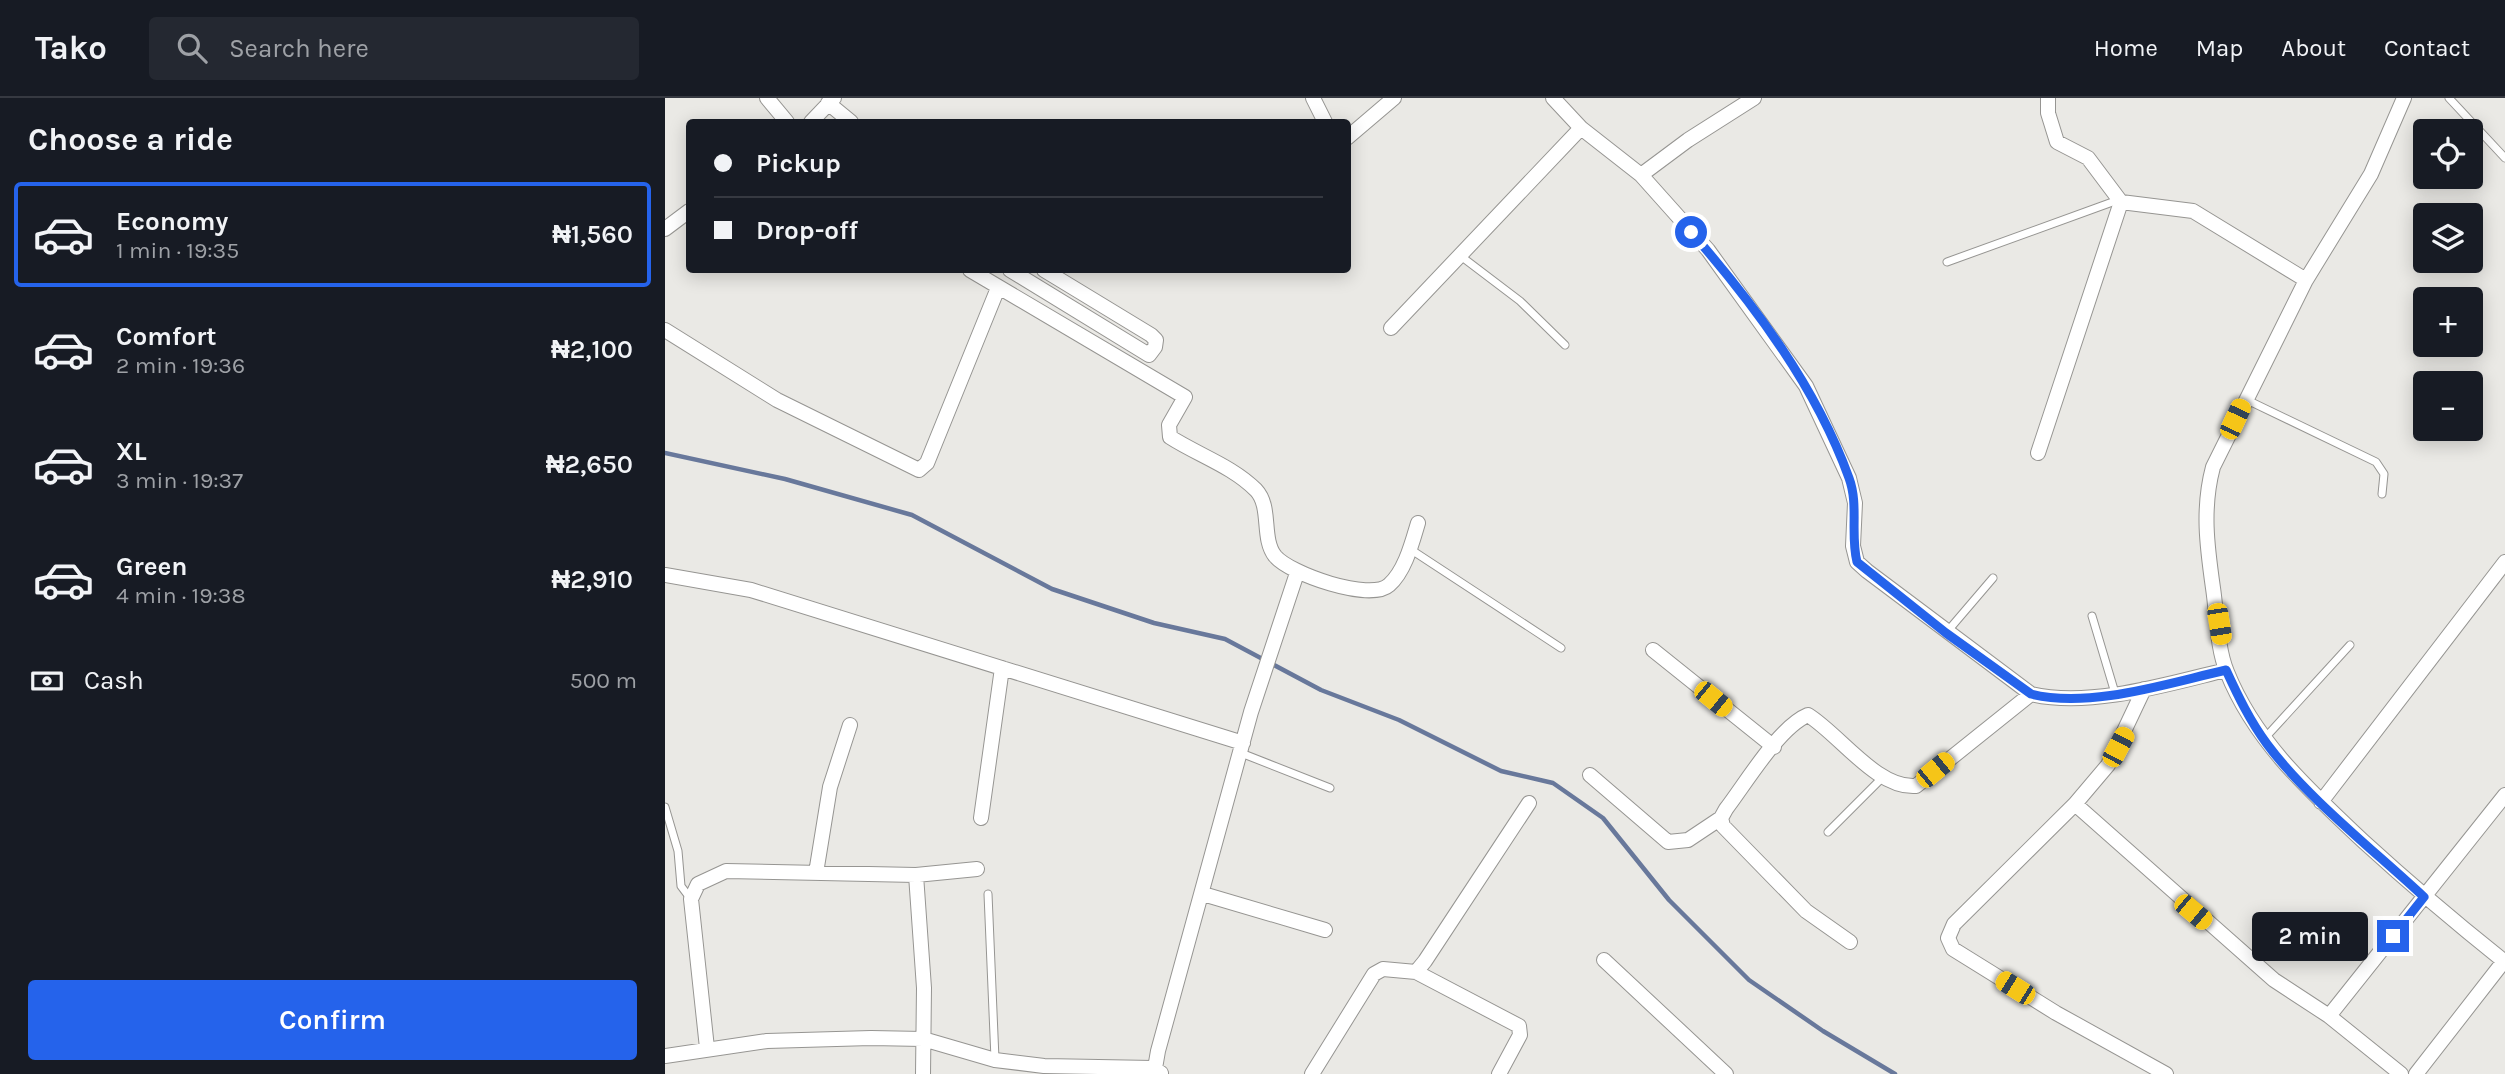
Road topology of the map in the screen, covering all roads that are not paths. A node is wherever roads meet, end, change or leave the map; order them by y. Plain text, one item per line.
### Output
1 (767, 98) edge
2 (1313, 98) edge
3 (1394, 98) edge
4 (1553, 98) edge
5 (1753, 98) edge
6 (2048, 98) edge
7 (2404, 98) edge
8 (2449, 98) edge
9 (831, 101) edge
10 (784, 119) edge
11 (817, 119) edge
12 (848, 119) edge
13 (1324, 119) edge
14 (1581, 128) junction
15 (1351, 135) edge
16 (2505, 158) edge
17 (1641, 175) junction
18 (2120, 201) junction
19 (686, 213) edge
20 (665, 229) edge
21 (1462, 257) junction
22 (1947, 262) dead end
23 (975, 273) edge
24 (1015, 273) edge
25 (1049, 273) edge
26 (2306, 280) junction
27 (998, 288) junction
28 (1391, 328) dead end
29 (665, 330) edge
30 (1565, 345) dead end
31 (2245, 399) junction
32 (2038, 453) dead end
33 (2382, 494) dead end
34 (1418, 523) dead end
35 (1410, 550) junction
36 (2505, 562) edge
37 (1297, 573) junction
38 (665, 575) edge
39 (1993, 578) dead end
40 (2092, 616) dead end
41 (1946, 633) junction
42 (2350, 645) dead end
43 (1561, 648) dead end
44 (1653, 650) dead end
45 (1002, 668) junction
46 (2226, 670) junction
47 (2144, 689) junction
48 (2115, 693) junction
49 (2031, 694) junction
50 (850, 725) dead end
51 (2264, 739) junction
52 (1774, 747) junction
53 (1242, 748) junction
54 (1590, 775) dead end
55 (1882, 778) junction
56 (1331, 788) dead end
57 (2505, 795) edge
58 (2321, 802) junction
59 (1529, 803) dead end
60 (2075, 804) junction
61 (665, 807) edge
62 (981, 818) dead end
63 (1721, 818) junction
64 (1828, 832) dead end
65 (977, 869) dead end
66 (817, 873) junction
67 (916, 875) junction
68 (988, 894) dead end
69 (1203, 894) junction
70 (2424, 897) junction
71 (691, 899) junction
72 (1325, 930) dead end
73 (1850, 942) dead end
74 (1604, 960) dead end
75 (2504, 962) edge
76 (1416, 972) junction
77 (2329, 1016) junction
78 (923, 1040) junction
79 (707, 1048) junction
80 (665, 1056) edge
81 (995, 1060) junction
82 (2142, 1069) edge
83 (1157, 1072) edge
84 (923, 1074) edge
85 (1312, 1074) edge
86 (1499, 1074) edge
87 (1726, 1074) edge
88 (2166, 1074) edge
89 (2401, 1074) edge
90 (2416, 1074) edge

1 - 10 street
2 - 13 street
3 - 15 street
4 - 14 street
5 - 17 street
6 - 18 street
7 - 26 street
8 - 16 lane
9 - 11 street
9 - 12 street
14 - 17 street
14 - 21 street
17 - 41 street
18 - 22 lane
18 - 26 street
18 - 32 street
19 - 20 street
21 - 28 street
21 - 30 lane
23 - 27 street
24 - 25 street
26 - 31 street
27 - 29 street
27 - 37 street
31 - 33 lane
31 - 46 street
34 - 35 street
35 - 37 street
35 - 43 lane
36 - 58 street
37 - 53 street
38 - 45 street
39 - 41 lane
40 - 48 lane
41 - 49 street
42 - 51 lane
44 - 52 street
45 - 53 street
45 - 62 street
46 - 47 street
46 - 51 street
47 - 48 street
47 - 60 street
48 - 49 street
49 - 55 street
50 - 66 street
51 - 58 street
52 - 55 street
52 - 63 street
53 - 56 lane
53 - 69 street
54 - 63 street
55 - 64 lane
57 - 70 street
58 - 70 street
59 - 76 street
60 - 77 street
60 - 82 street
61 - 71 lane
63 - 73 street
65 - 67 street
66 - 67 street
66 - 71 street
67 - 78 street
68 - 81 lane
69 - 72 street
69 - 83 street
70 - 75 street
70 - 77 street
71 - 79 street
74 - 87 street
75 - 90 street
76 - 85 street
76 - 86 street
77 - 89 street
78 - 79 street
78 - 81 street
78 - 84 street
79 - 80 street
81 - 83 street
82 - 88 street

